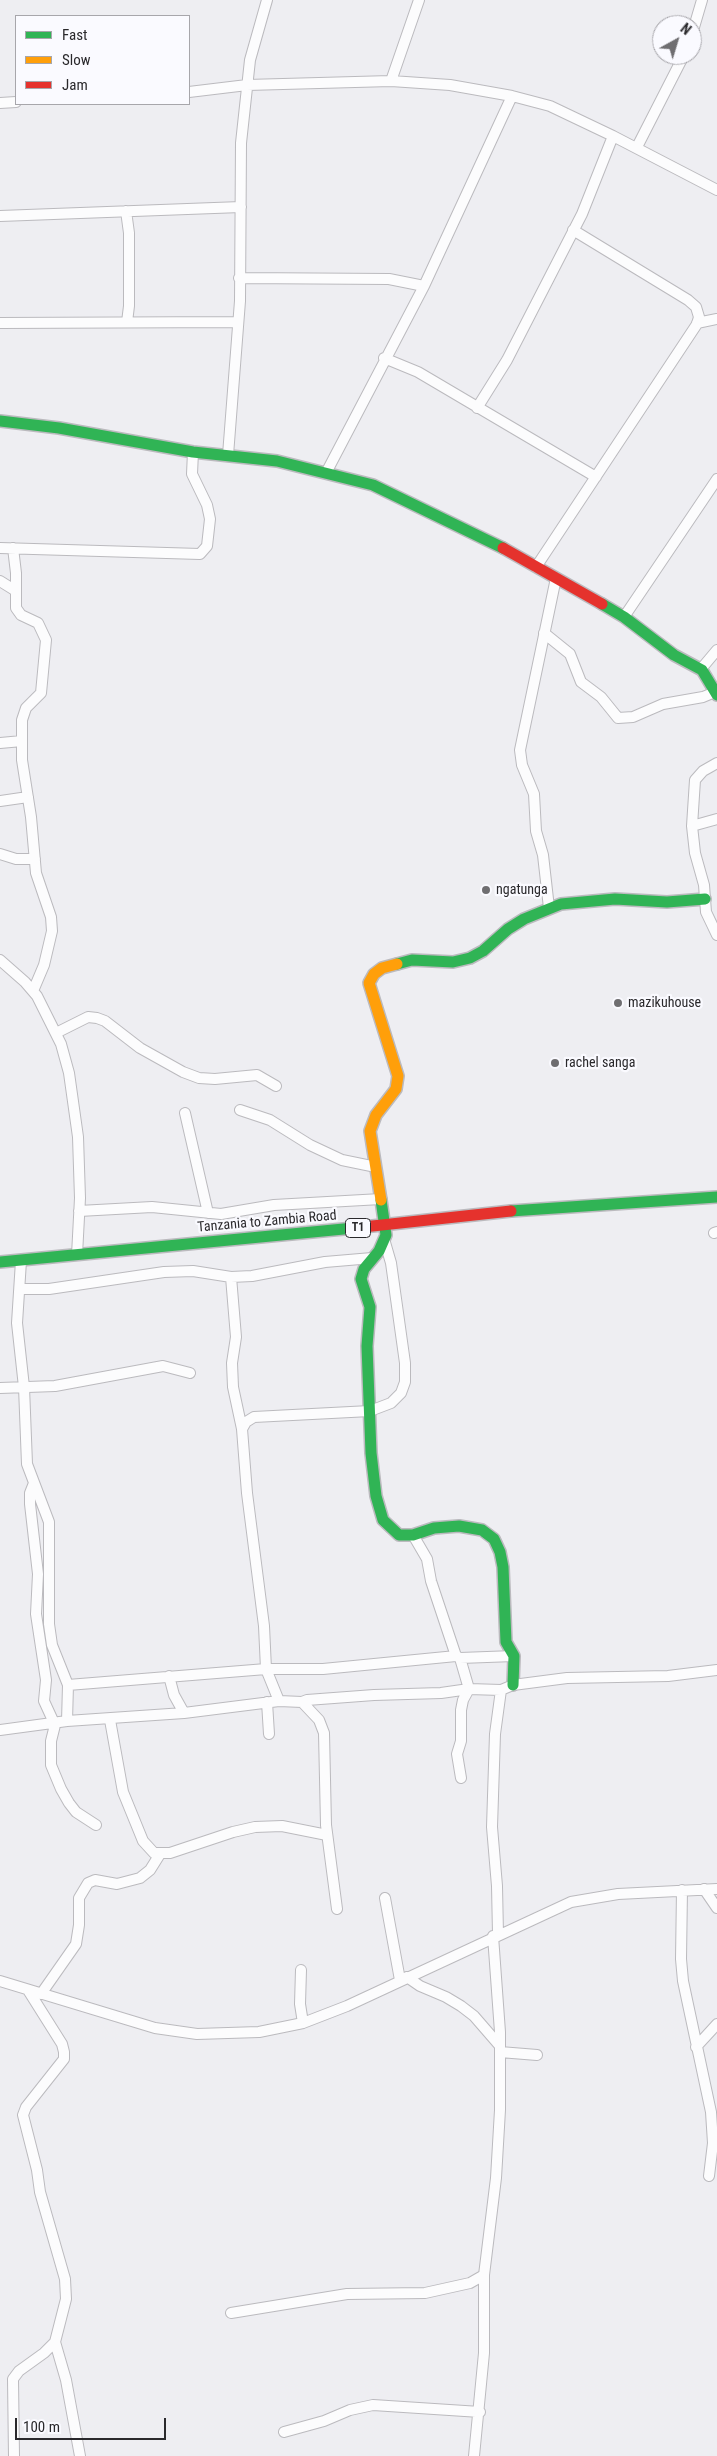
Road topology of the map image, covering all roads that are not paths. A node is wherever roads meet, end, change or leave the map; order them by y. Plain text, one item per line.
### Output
1 (267, 0) edge
2 (419, 0) edge
3 (702, 0) edge
4 (698, 15) edge
5 (679, 65) edge
6 (391, 80) junction
7 (247, 85) junction
8 (190, 92) edge
9 (512, 96) junction
10 (15, 102) edge
11 (0, 103) edge
12 (613, 136) junction
13 (637, 147) junction
14 (717, 190) edge
15 (241, 207) junction
16 (126, 211) junction
17 (0, 216) edge
18 (574, 230) junction
19 (240, 278) junction
20 (424, 286) junction
21 (717, 320) edge
22 (127, 322) junction
23 (237, 322) junction
24 (0, 323) edge
25 (697, 323) junction
26 (384, 358) junction
27 (477, 408) junction
28 (0, 421) edge
29 (193, 452) junction
30 (228, 455) junction
31 (326, 473) junction
32 (596, 477) junction
33 (717, 479) edge
34 (0, 548) edge
35 (13, 548) junction
36 (536, 566) junction
37 (556, 578) junction
38 (0, 581) edge
39 (16, 592) junction
40 (624, 617) junction
41 (544, 633) junction
42 (717, 650) edge
43 (701, 670) junction
44 (716, 693) edge
45 (22, 741) junction
46 (0, 743) edge
47 (717, 764) edge
48 (28, 797) junction
49 (0, 802) edge
50 (717, 819) edge
51 (692, 826) junction
52 (0, 854) edge
53 (35, 859) junction
54 (705, 898) junction
55 (549, 908) junction
56 (717, 935) edge
57 (0, 960) edge
58 (33, 991) junction
59 (56, 1033) junction
60 (276, 1086) dead end
61 (240, 1110) dead end
62 (185, 1113) dead end
63 (376, 1167) junction
64 (717, 1197) edge
65 (381, 1199) junction
66 (79, 1211) junction
67 (208, 1213) junction
68 (386, 1225) junction
69 (384, 1239) junction
70 (77, 1255) junction
71 (372, 1258) junction
72 (21, 1260) junction
73 (0, 1262) edge
74 (231, 1277) junction
75 (20, 1289) junction
76 (190, 1373) dead end
77 (0, 1388) edge
78 (24, 1388) junction
79 (370, 1411) junction
80 (242, 1429) junction
81 (34, 1483) junction
82 (413, 1535) junction
83 (514, 1656) junction
84 (458, 1657) junction
85 (266, 1669) junction
86 (717, 1670) edge
87 (169, 1676) junction
88 (513, 1685) junction
89 (68, 1686) junction
90 (470, 1688) junction
91 (501, 1690) junction
92 (279, 1701) junction
93 (267, 1702) junction
94 (302, 1702) junction
95 (184, 1713) junction
96 (110, 1720) junction
97 (67, 1722) junction
98 (55, 1725) junction
99 (4, 1730) edge
100 (269, 1734) dead end
101 (0, 1739) edge
102 (461, 1778) dead end
103 (96, 1825) dead end
104 (327, 1835) junction
105 (160, 1854) junction
106 (704, 1889) junction
107 (717, 1889) edge
108 (682, 1890) junction
109 (385, 1898) dead end
110 (717, 1908) edge
111 (337, 1910) dead end
112 (495, 1935) junction
113 (301, 1970) dead end
114 (404, 1978) junction
115 (0, 1981) edge
116 (28, 1990) junction
117 (41, 1994) junction
118 (303, 2023) junction
119 (717, 2024) edge
120 (696, 2047) junction
121 (500, 2049) junction
122 (537, 2055) dead end
123 (709, 2176) dead end
124 (484, 2276) junction
125 (231, 2313) dead end
126 (54, 2342) junction
127 (480, 2412) junction
128 (284, 2432) dead end
129 (14, 2456) edge
130 (80, 2456) edge
131 (474, 2456) edge

1 - 7 street
2 - 6 street
3 - 4 street
5 - 13 street
6 - 7 street
6 - 9 street
7 - 8 street
7 - 15 street
9 - 12 street
9 - 20 street
10 - 11 street
12 - 13 street
12 - 18 street
13 - 14 street
15 - 16 street
15 - 19 street
16 - 17 street
16 - 22 street
18 - 25 street
18 - 27 street
19 - 20 street
19 - 23 street
20 - 26 street
21 - 25 street
22 - 23 street
22 - 24 street
23 - 30 street
25 - 32 street
26 - 27 street
26 - 31 street
27 - 32 street
28 - 29 main road
29 - 30 main road
29 - 35 street
30 - 31 main road
31 - 36 main road
32 - 36 street
33 - 40 street
34 - 35 street
35 - 39 street
36 - 37 main road
37 - 40 main road
37 - 41 street
38 - 39 street
39 - 45 street
40 - 43 main road
41 - 44 street
41 - 55 street
42 - 43 street
43 - 44 main road
45 - 46 street
45 - 48 street
47 - 51 street
48 - 49 street
48 - 53 street
50 - 51 street
51 - 54 street
52 - 53 street
53 - 58 street
54 - 55 main road
54 - 56 street
55 - 63 main road
57 - 58 street
58 - 59 street
59 - 60 street
59 - 66 street
61 - 63 street
62 - 67 street
63 - 65 main road
64 - 68 main road, Tanzania to Zambia Road / T1
65 - 67 street
65 - 68 main road
66 - 67 street
66 - 70 street
68 - 69 main road
68 - 70 main road, Tanzania to Zambia Road / T1
69 - 71 main road
69 - 79 street
70 - 72 main road, Tanzania to Zambia Road / T1
71 - 74 street
71 - 79 main road
72 - 73 main road, Tanzania to Zambia Road / T1
72 - 75 street
74 - 75 street
74 - 80 street
75 - 78 street
76 - 78 street
77 - 78 street
78 - 81 street
79 - 80 street
79 - 82 main road
80 - 85 street
81 - 89 street
81 - 98 street
82 - 83 main road
82 - 84 street
83 - 84 street
83 - 88 main road
84 - 85 street
84 - 90 street
85 - 87 street
85 - 92 street
86 - 88 street
87 - 89 street
87 - 95 street
88 - 91 street
89 - 97 street
90 - 91 street
90 - 94 street
90 - 102 street
91 - 112 street
92 - 93 street
92 - 94 street
93 - 95 street
93 - 100 street
94 - 104 street
95 - 96 street
96 - 97 street
96 - 105 street
97 - 98 street
98 - 99 street
98 - 103 street
99 - 101 street
104 - 105 street
104 - 111 street
105 - 117 street
106 - 107 street
106 - 108 street
106 - 110 street
108 - 112 street
108 - 120 street
109 - 114 street
112 - 114 street
112 - 121 street
113 - 118 street
114 - 118 street
114 - 121 street
115 - 116 street
116 - 117 street
116 - 126 street
117 - 118 street
119 - 120 street
120 - 123 street
121 - 122 street
121 - 124 street
124 - 125 street
124 - 127 street
126 - 129 street
126 - 130 street
127 - 128 street
127 - 131 street

